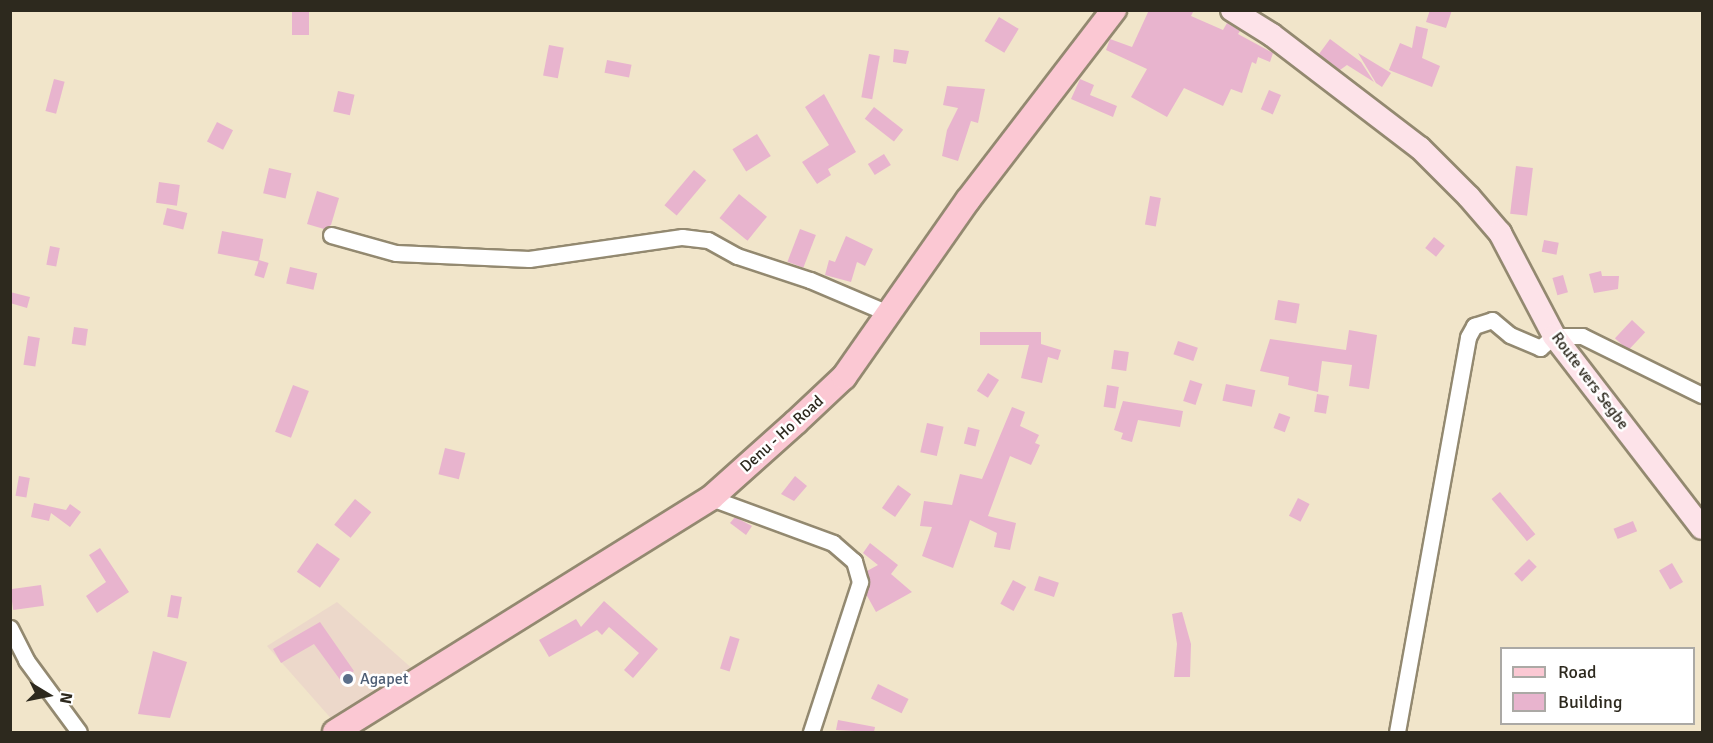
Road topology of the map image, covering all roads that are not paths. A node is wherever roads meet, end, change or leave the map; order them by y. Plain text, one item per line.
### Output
1 (1114, 10) edge
2 (1232, 10) edge
3 (331, 235) dead end
4 (890, 314) junction
5 (1554, 336) junction
6 (1702, 395) edge
7 (711, 498) junction
8 (1702, 528) edge
9 (10, 628) edge
10 (18, 659) edge
11 (79, 732) edge
12 (335, 732) edge
13 (811, 732) edge
14 (1397, 732) edge

1 - 4 main road, Denu - Ho Road
2 - 5 main road, Route vers Segbe
3 - 4 street
4 - 7 main road, Denu - Ho Road
5 - 6 street
5 - 8 main road, Route vers Segbe
5 - 14 street
7 - 12 main road, Denu - Ho Road
7 - 13 street
9 - 10 street
10 - 11 street

